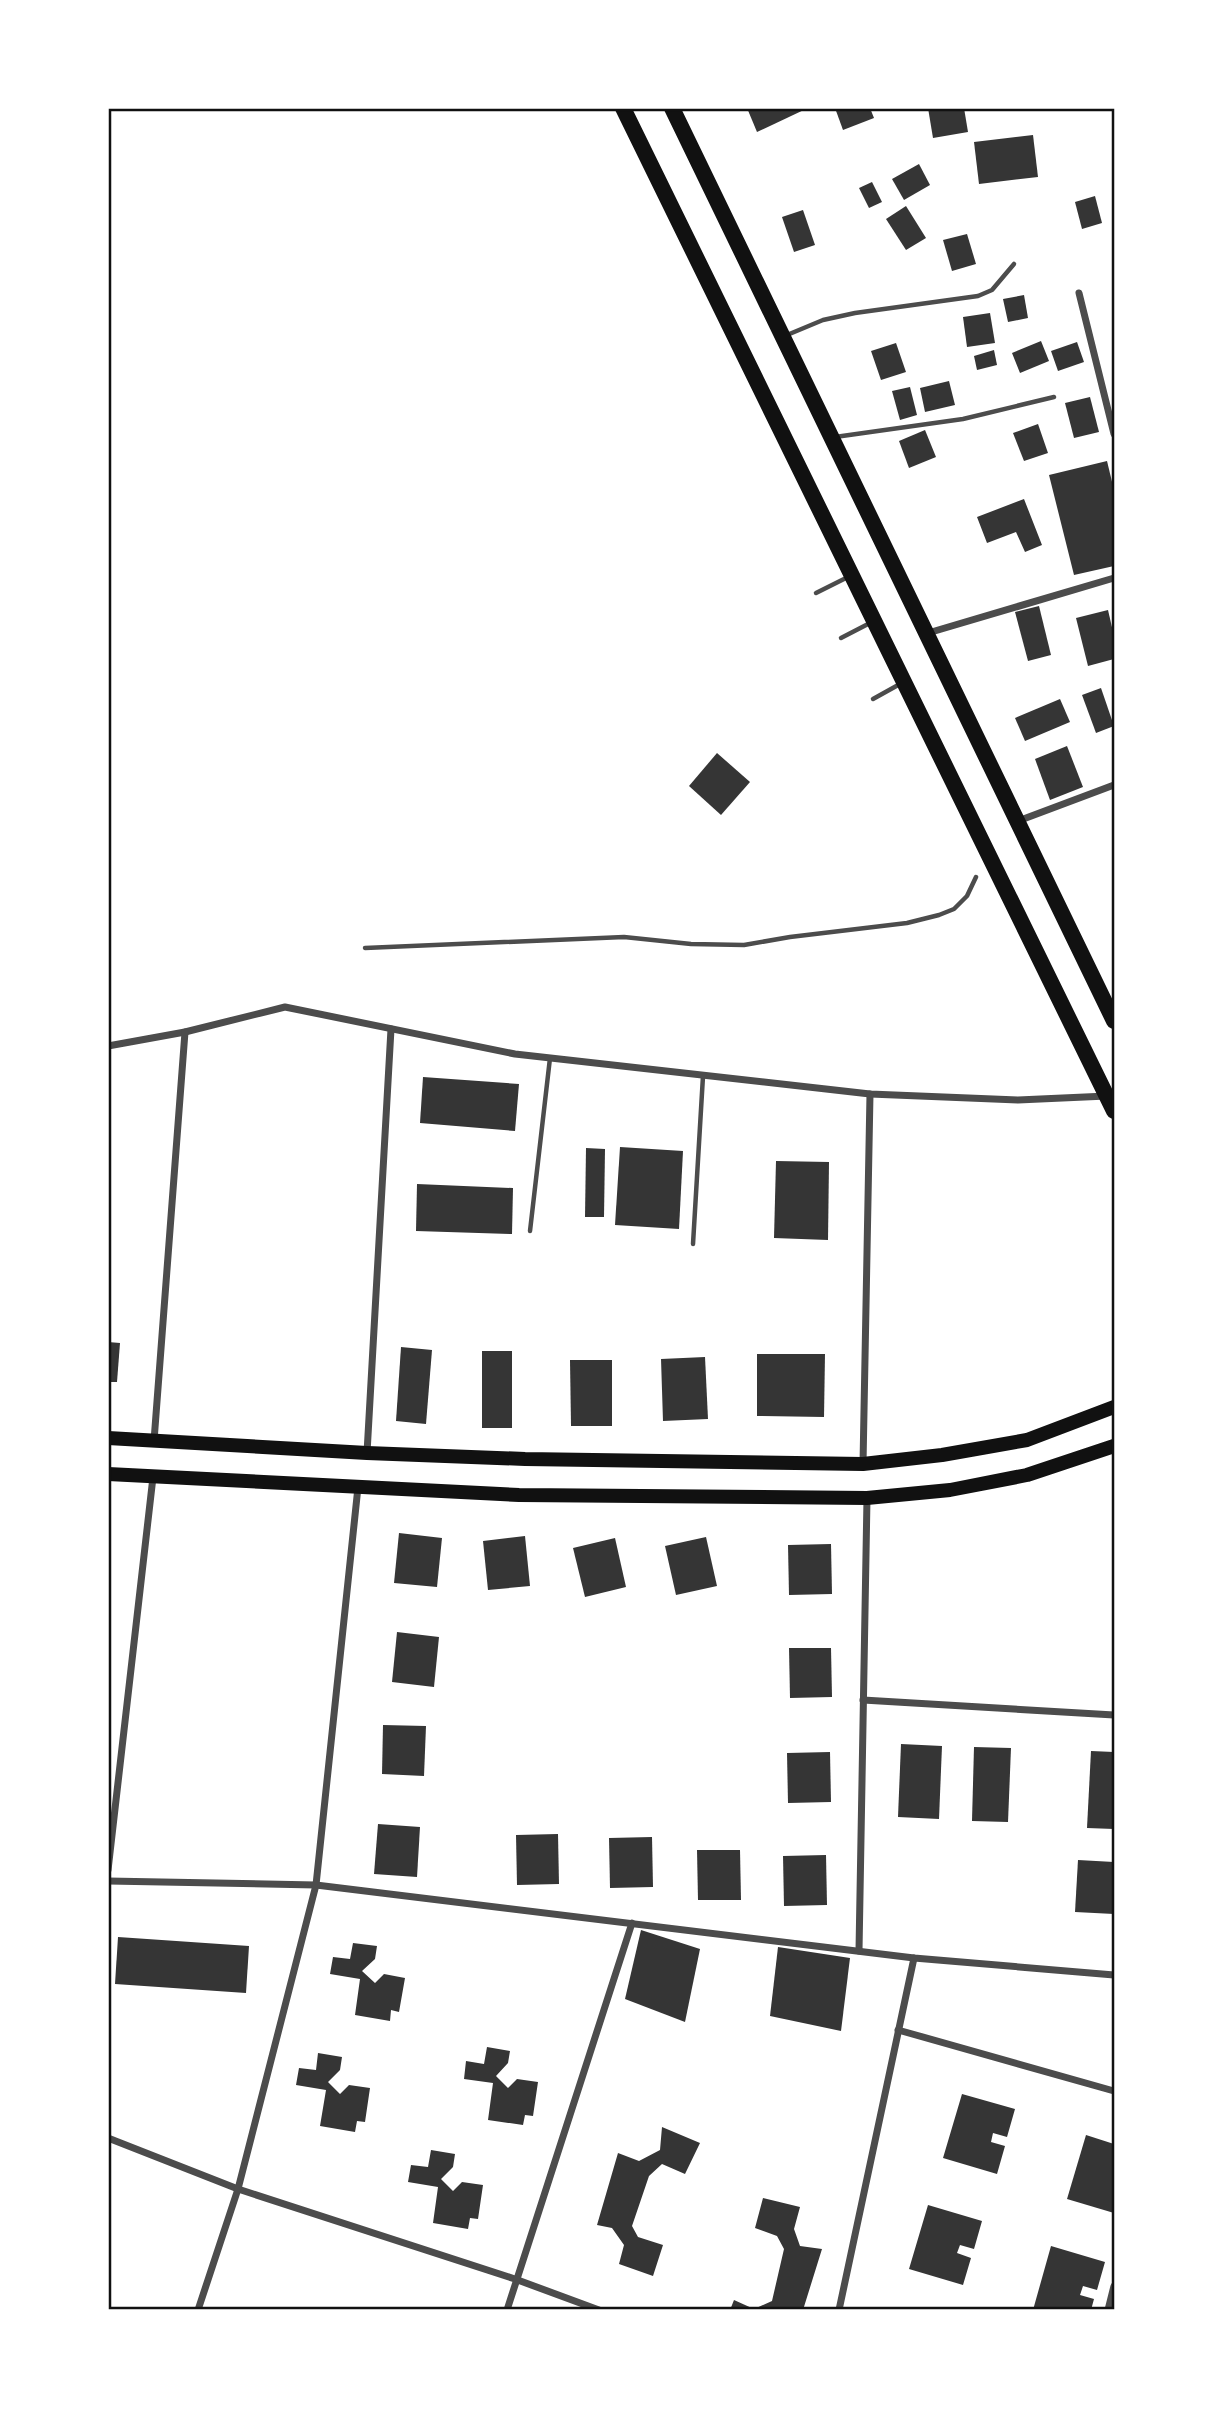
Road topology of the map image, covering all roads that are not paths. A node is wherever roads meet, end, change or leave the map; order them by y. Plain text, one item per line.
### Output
1 (623, 108) edge
2 (672, 108) edge
3 (1014, 264) dead end
4 (1079, 293) dead end
5 (783, 337) junction
6 (1054, 397) dead end
7 (1115, 434) edge
8 (833, 438) junction
9 (852, 575) junction
10 (1115, 578) edge
11 (816, 593) dead end
12 (874, 621) junction
13 (928, 633) junction
14 (841, 638) dead end
15 (904, 682) junction
16 (873, 699) dead end
17 (1115, 785) edge
18 (1018, 821) junction
19 (976, 877) dead end
20 (365, 948) dead end
21 (1115, 1021) edge
22 (391, 1029) junction
23 (185, 1032) junction
24 (108, 1046) edge
25 (550, 1058) junction
26 (704, 1075) junction
27 (870, 1094) junction
28 (1111, 1104) edge
29 (530, 1231) dead end
30 (693, 1244) dead end
31 (1115, 1408) edge
32 (108, 1438) edge
33 (154, 1441) junction
34 (1115, 1446) edge
35 (367, 1453) junction
36 (863, 1464) junction
37 (108, 1474) edge
38 (153, 1477) junction
39 (358, 1487) junction
40 (867, 1498) junction
41 (863, 1700) junction
42 (1115, 1715) edge
43 (108, 1870) edge
44 (108, 1881) edge
45 (316, 1885) junction
46 (632, 1923) junction
47 (859, 1951) junction
48 (914, 1958) junction
49 (1115, 1975) edge
50 (898, 2030) junction
51 (1115, 2091) edge
52 (108, 2138) edge
53 (238, 2189) junction
54 (515, 2279) junction
55 (1115, 2286) edge
56 (198, 2309) edge
57 (507, 2309) edge
58 (599, 2309) edge
59 (839, 2309) edge
60 (1108, 2309) edge

1 - 9 highway
2 - 5 highway
3 - 5 lane
4 - 7 street
5 - 8 highway
6 - 8 lane
8 - 13 highway
9 - 11 lane
9 - 12 highway
10 - 13 street
12 - 14 lane
12 - 15 highway
13 - 18 highway
15 - 16 lane
15 - 28 highway
17 - 18 street
18 - 21 highway
19 - 20 lane
22 - 23 street
22 - 25 street
22 - 35 street
23 - 24 street
23 - 33 street
25 - 26 street
25 - 29 lane
26 - 27 street
26 - 30 lane
27 - 28 street
27 - 36 street
31 - 36 main road
32 - 33 main road
33 - 35 main road
34 - 40 main road
35 - 36 main road
37 - 38 main road
38 - 39 main road
38 - 43 street
39 - 40 main road
39 - 45 street
40 - 41 street
41 - 42 street
41 - 47 street
44 - 45 street
45 - 46 street
45 - 53 street
46 - 47 street
46 - 54 street
47 - 48 street
48 - 49 street
48 - 50 street
50 - 51 street
50 - 59 street
52 - 53 street
53 - 54 street
53 - 56 street
54 - 57 street
54 - 58 street
55 - 60 street

